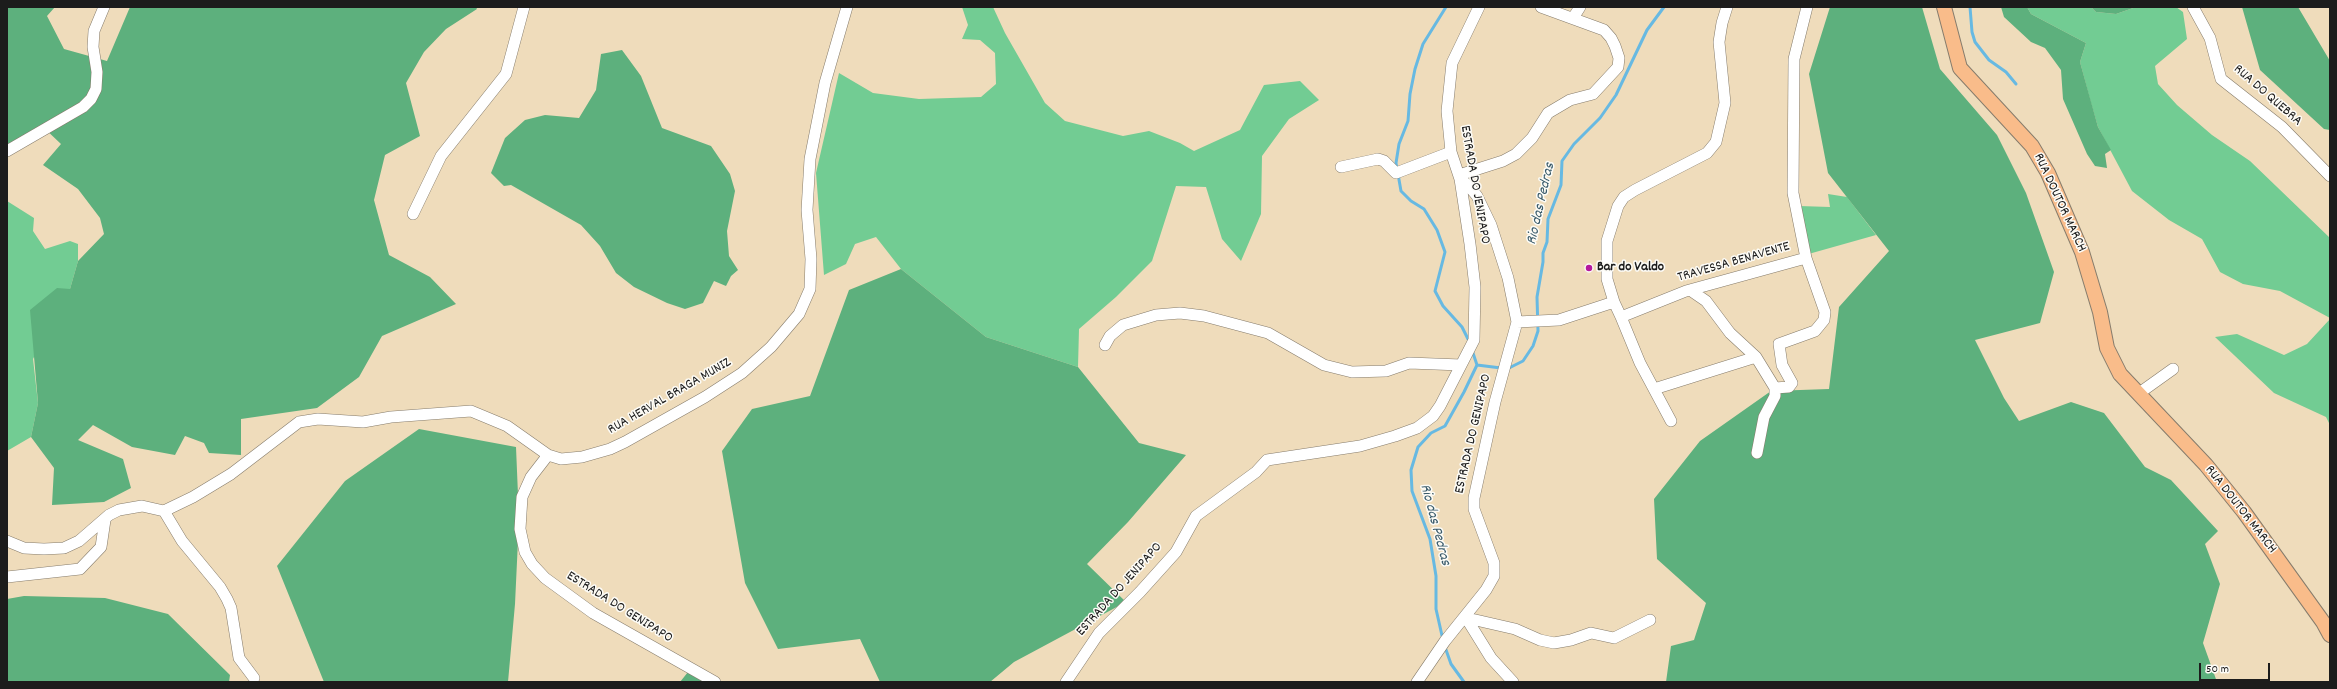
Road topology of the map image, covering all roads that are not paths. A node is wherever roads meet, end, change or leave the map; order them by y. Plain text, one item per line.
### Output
1 (104, 7) edge
2 (524, 7) edge
3 (847, 7) edge
4 (1479, 7) edge
5 (1541, 7) edge
6 (1580, 7) edge
7 (1728, 7) edge
8 (1807, 7) edge
9 (1944, 7) edge
10 (2193, 7) edge
11 (1572, 18) junction
12 (7, 150) edge
13 (1451, 152) junction
14 (1341, 167) dead end
15 (2330, 176) edge
16 (1459, 177) junction
17 (413, 214) dead end
18 (1806, 258) junction
19 (1690, 290) junction
20 (1614, 302) junction
21 (1621, 316) junction
22 (1517, 322) junction
23 (1105, 345) dead end
24 (1756, 357) junction
25 (1462, 365) junction
26 (2173, 369) dead end
27 (1775, 388) junction
28 (1654, 389) junction
29 (2138, 394) junction
30 (1671, 421) dead end
31 (1757, 453) dead end
32 (548, 455) junction
33 (164, 511) junction
34 (105, 520) junction
35 (7, 541) edge
36 (7, 577) edge
37 (1466, 617) junction
38 (1650, 620) dead end
39 (2330, 635) edge
40 (254, 678) dead end
41 (715, 682) edge
42 (1066, 682) edge
43 (1417, 682) edge
44 (1513, 682) edge

1 - 12 street
2 - 17 street
3 - 32 street, RUA HERVAL BRAGA MUNIZ
4 - 13 street, ESTRADA DO JENIPAPO
5 - 11 street
6 - 11 street
7 - 20 street
8 - 18 street
9 - 29 main road, RUA DOUTOR MARCH
10 - 15 street, RUA DO QUEBRA
11 - 16 street
13 - 14 street
13 - 16 street, ESTRADA DO JENIPAPO
16 - 22 street, ESTRADA DO GENIPAPO
16 - 25 street, ESTRADA DO JENIPAPO
18 - 19 street, TRAVESSA BENAVENTE
18 - 27 street
19 - 21 street, TRAVESSA BENAVENTE
19 - 24 street
20 - 21 street
20 - 22 street
21 - 28 street
22 - 37 street, ESTRADA DO GENIPAPO
23 - 25 street
24 - 27 street
24 - 28 street
25 - 42 street, ESTRADA DO JENIPAPO
26 - 29 street
27 - 31 street
28 - 30 street
29 - 39 main road, RUA DOUTOR MARCH
32 - 33 street, RUA HERVAL BRAGA MUNIZ
32 - 41 street, ESTRADA DO GENIPAPO
33 - 34 street
33 - 40 street
34 - 35 street
34 - 36 street
37 - 38 street
37 - 43 street, ESTRADA DO GENIPAPO
37 - 44 street

